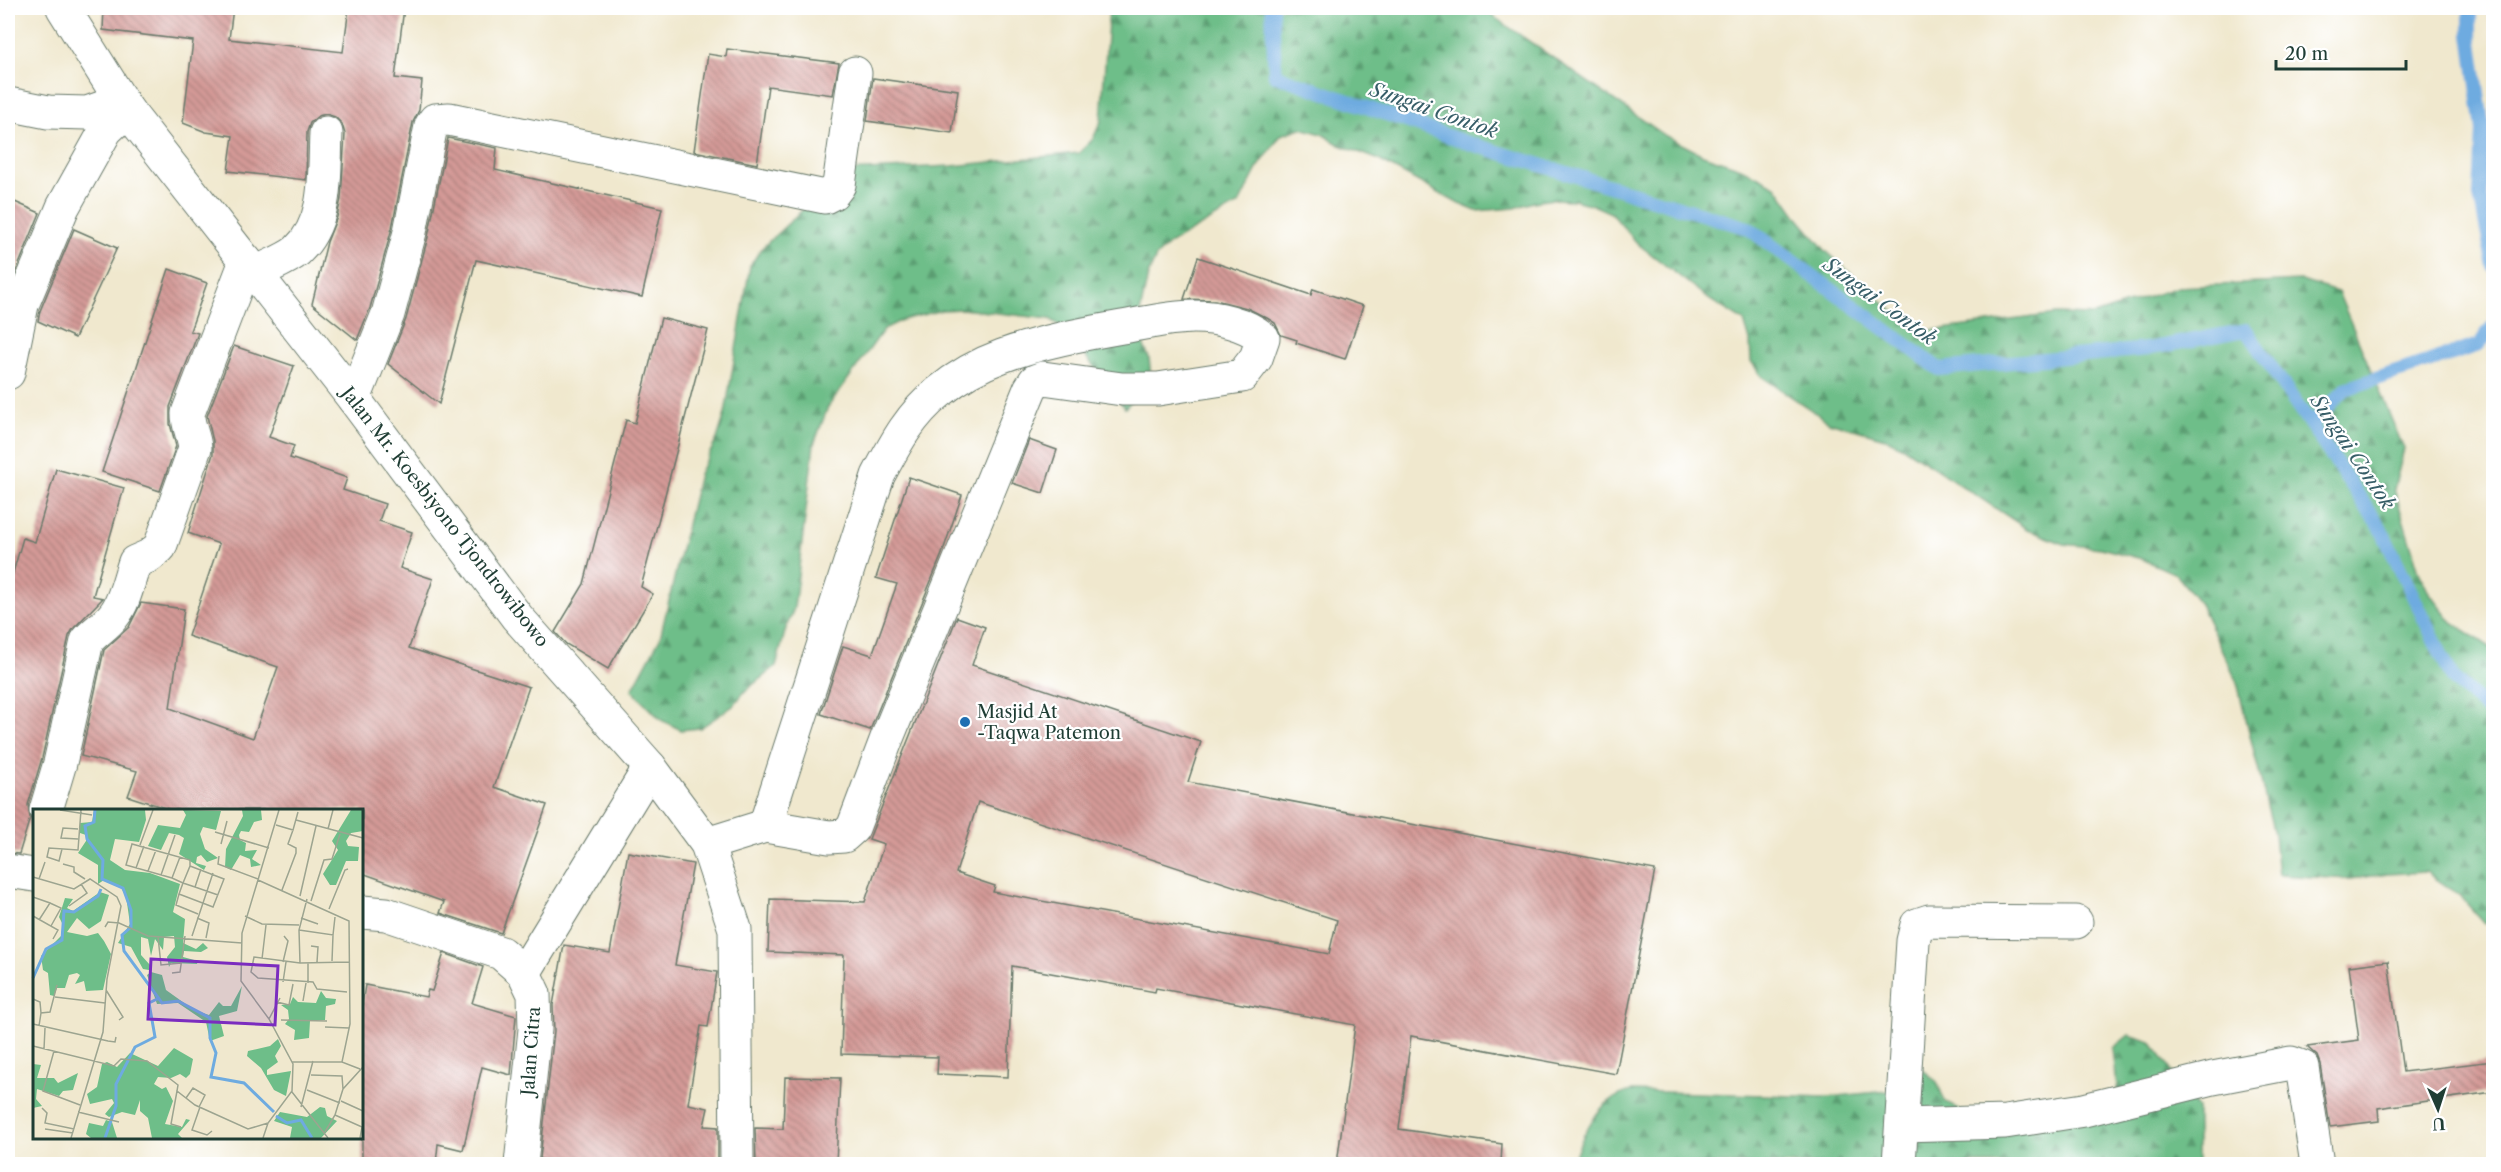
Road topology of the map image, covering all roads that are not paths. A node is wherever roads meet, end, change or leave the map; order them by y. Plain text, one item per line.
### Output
1 (63, 8) edge
2 (855, 73) dead end
3 (8, 104) edge
4 (124, 105) junction
5 (326, 133) dead end
6 (251, 267) junction
7 (1037, 346) junction
8 (8, 373) edge
9 (1035, 381) junction
10 (354, 399) junction
11 (650, 767) junction
12 (46, 809) edge
13 (765, 826) junction
14 (707, 844) junction
15 (363, 912) edge
16 (2076, 922) dead end
17 (525, 973) junction
18 (1903, 1125) junction
19 (521, 1164) edge
20 (737, 1164) edge
21 (1899, 1164) edge
22 (2317, 1164) edge

1 - 4 street, Jalan Mr. Koesbiyono Tjondrowibowo
2 - 10 street
3 - 4 street
4 - 6 street, Jalan Mr. Koesbiyono Tjondrowibowo
4 - 8 street
5 - 6 street
6 - 10 street, Jalan Mr. Koesbiyono Tjondrowibowo
6 - 12 street
7 - 9 street
7 - 9 street
7 - 13 street
9 - 13 street
10 - 11 street, Jalan Mr. Koesbiyono Tjondrowibowo
11 - 14 street, Jalan Mr. Koesbiyono Tjondrowibowo
11 - 17 street
13 - 14 street
14 - 20 street, Jalan Mr. Koesbiyono Tjondrowibowo
15 - 17 street
16 - 18 street
17 - 19 street, Jalan Citra
18 - 21 street
18 - 22 street

